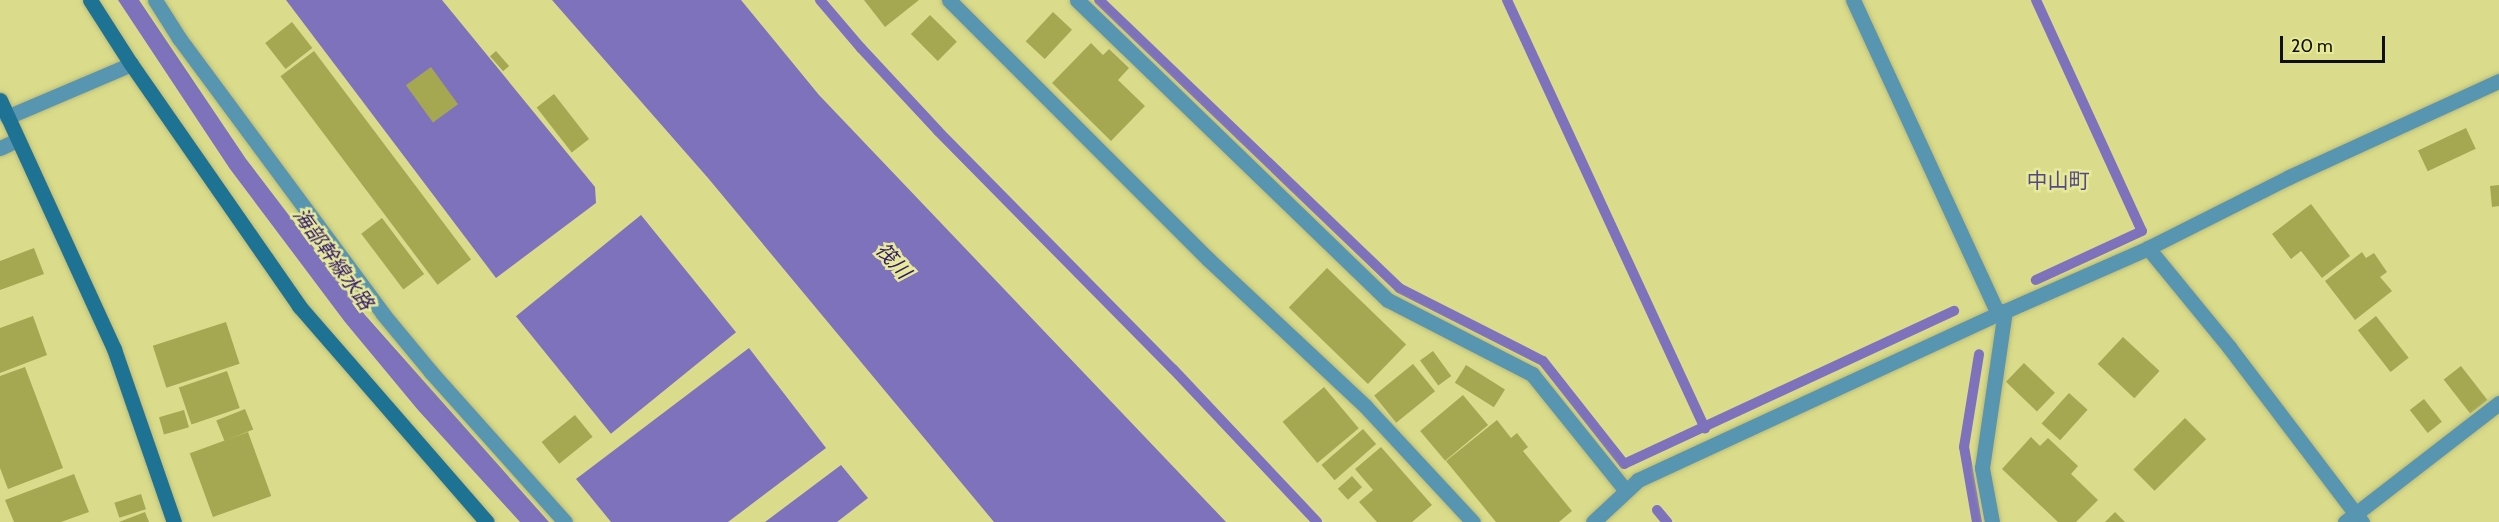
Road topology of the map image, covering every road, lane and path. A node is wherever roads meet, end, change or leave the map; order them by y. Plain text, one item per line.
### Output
1 (90, 0) edge
2 (155, 0) edge
3 (950, 0) edge
4 (1077, 0) edge
5 (1853, 0) edge
6 (131, 64) junction
7 (2499, 81) edge
8 (0, 100) edge
9 (7, 117) junction
10 (17, 140) junction
11 (0, 148) edge
12 (2148, 248) junction
13 (2002, 313) junction
14 (2499, 403) edge
15 (1626, 491) junction
16 (2354, 519) edge
17 (174, 522) edge
18 (487, 522) edge
19 (565, 522) edge
20 (1473, 522) edge
21 (1593, 522) edge
22 (1992, 522) edge

1 - 6 street
2 - 19 street
3 - 20 street
4 - 15 street
5 - 13 street
6 - 9 street
6 - 18 street
7 - 12 street
8 - 9 street
9 - 10 street
10 - 11 street
10 - 17 street
12 - 13 street
12 - 16 street
13 - 15 street
13 - 22 street
14 - 16 street
15 - 21 street

